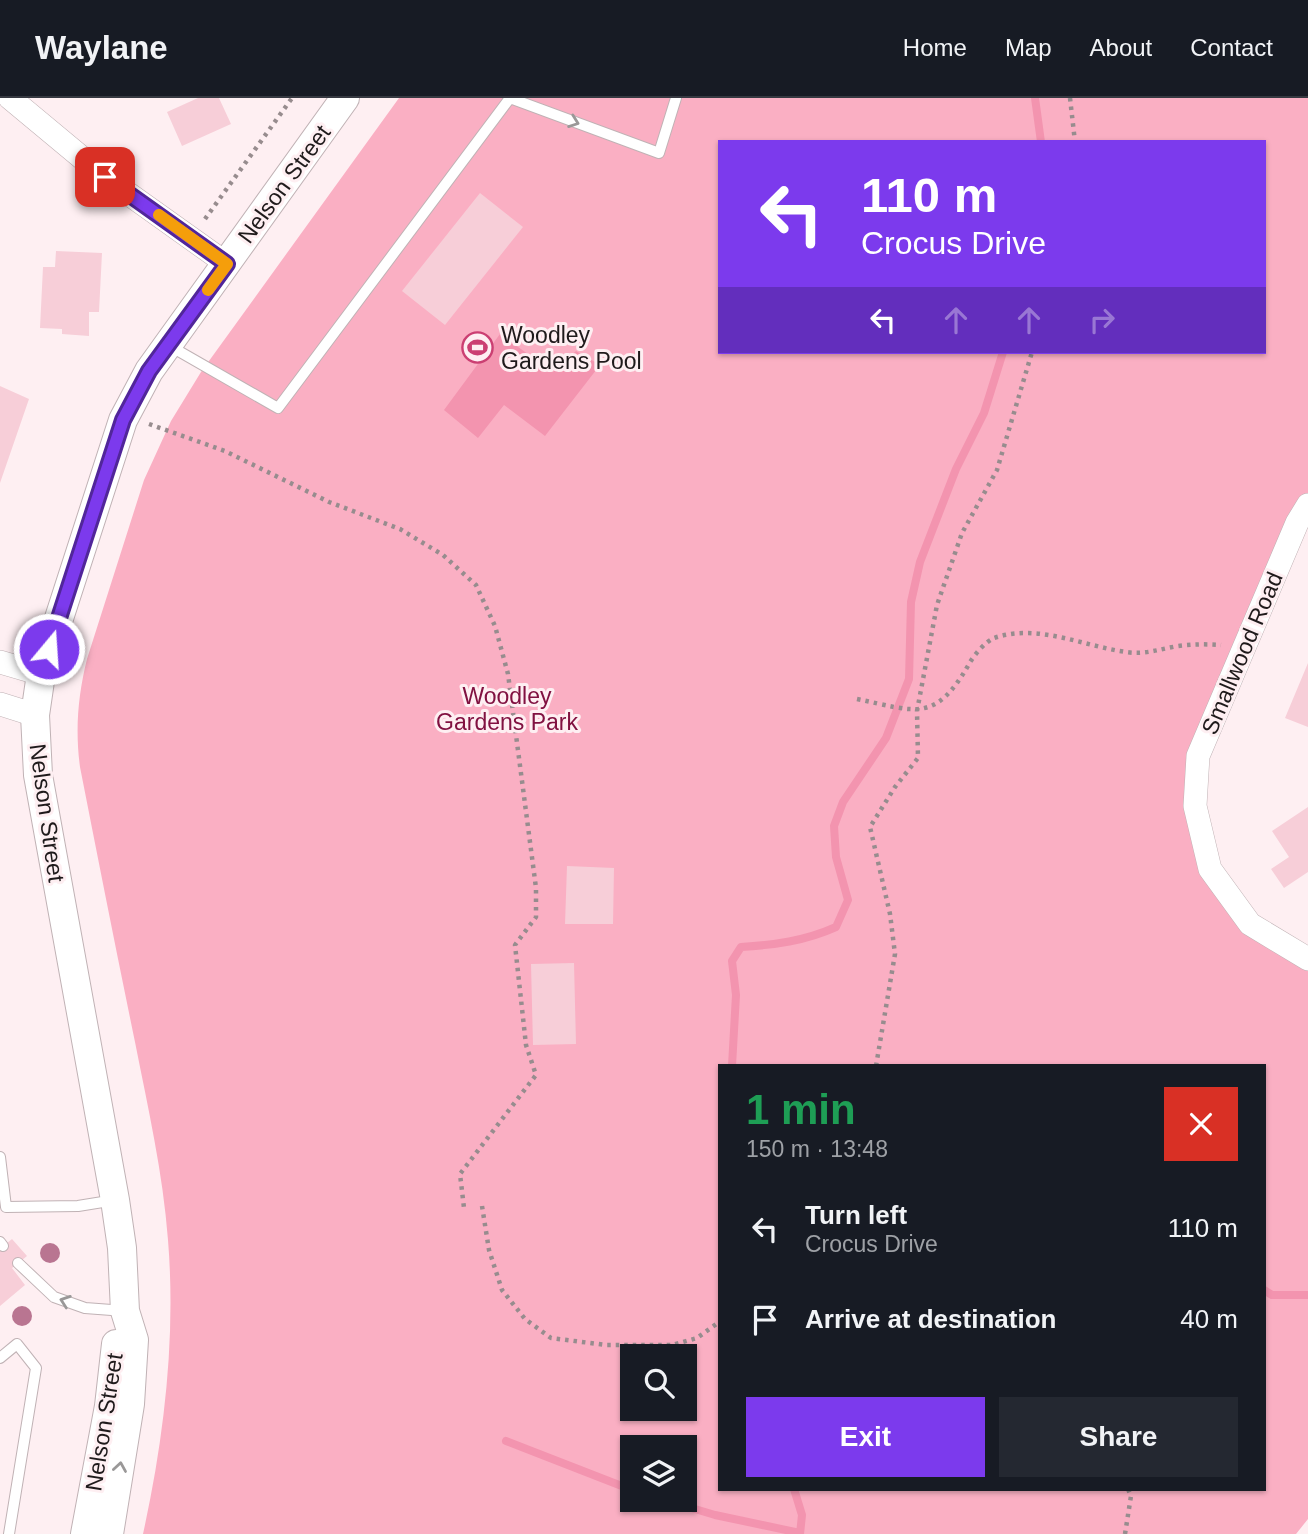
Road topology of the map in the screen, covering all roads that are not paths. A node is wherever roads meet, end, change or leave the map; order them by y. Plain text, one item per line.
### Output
1 (10, 98) edge
2 (345, 98) edge
3 (510, 98) edge
4 (676, 98) edge
5 (227, 264) junction
6 (168, 345) junction
7 (1308, 505) edge
8 (0, 662) edge
9 (41, 674) junction
10 (0, 704) edge
11 (35, 715) junction
12 (1308, 958) edge
13 (0, 1157) edge
14 (115, 1200) junction
15 (3, 1207) edge
16 (18, 1263) dead end
17 (125, 1311) junction
18 (0, 1358) edge
19 (9, 1534) edge
20 (85, 1534) edge
21 (109, 1534) edge

1 - 5 street
2 - 5 street, Nelson Street
3 -> 4 lane
3 - 6 lane
5 - 6 street, Nelson Street
6 - 9 street, Nelson Street
7 - 12 street, Smallwood Road
8 - 9 street
9 - 11 street, Nelson Street
10 - 11 street
11 - 14 street, Nelson Street
13 - 15 lane
14 - 15 lane
14 - 17 street, Nelson Street
17 -> 16 lane
17 - 20 street, Nelson Street
21 -> 17 street, Nelson Street
18 - 19 lane

